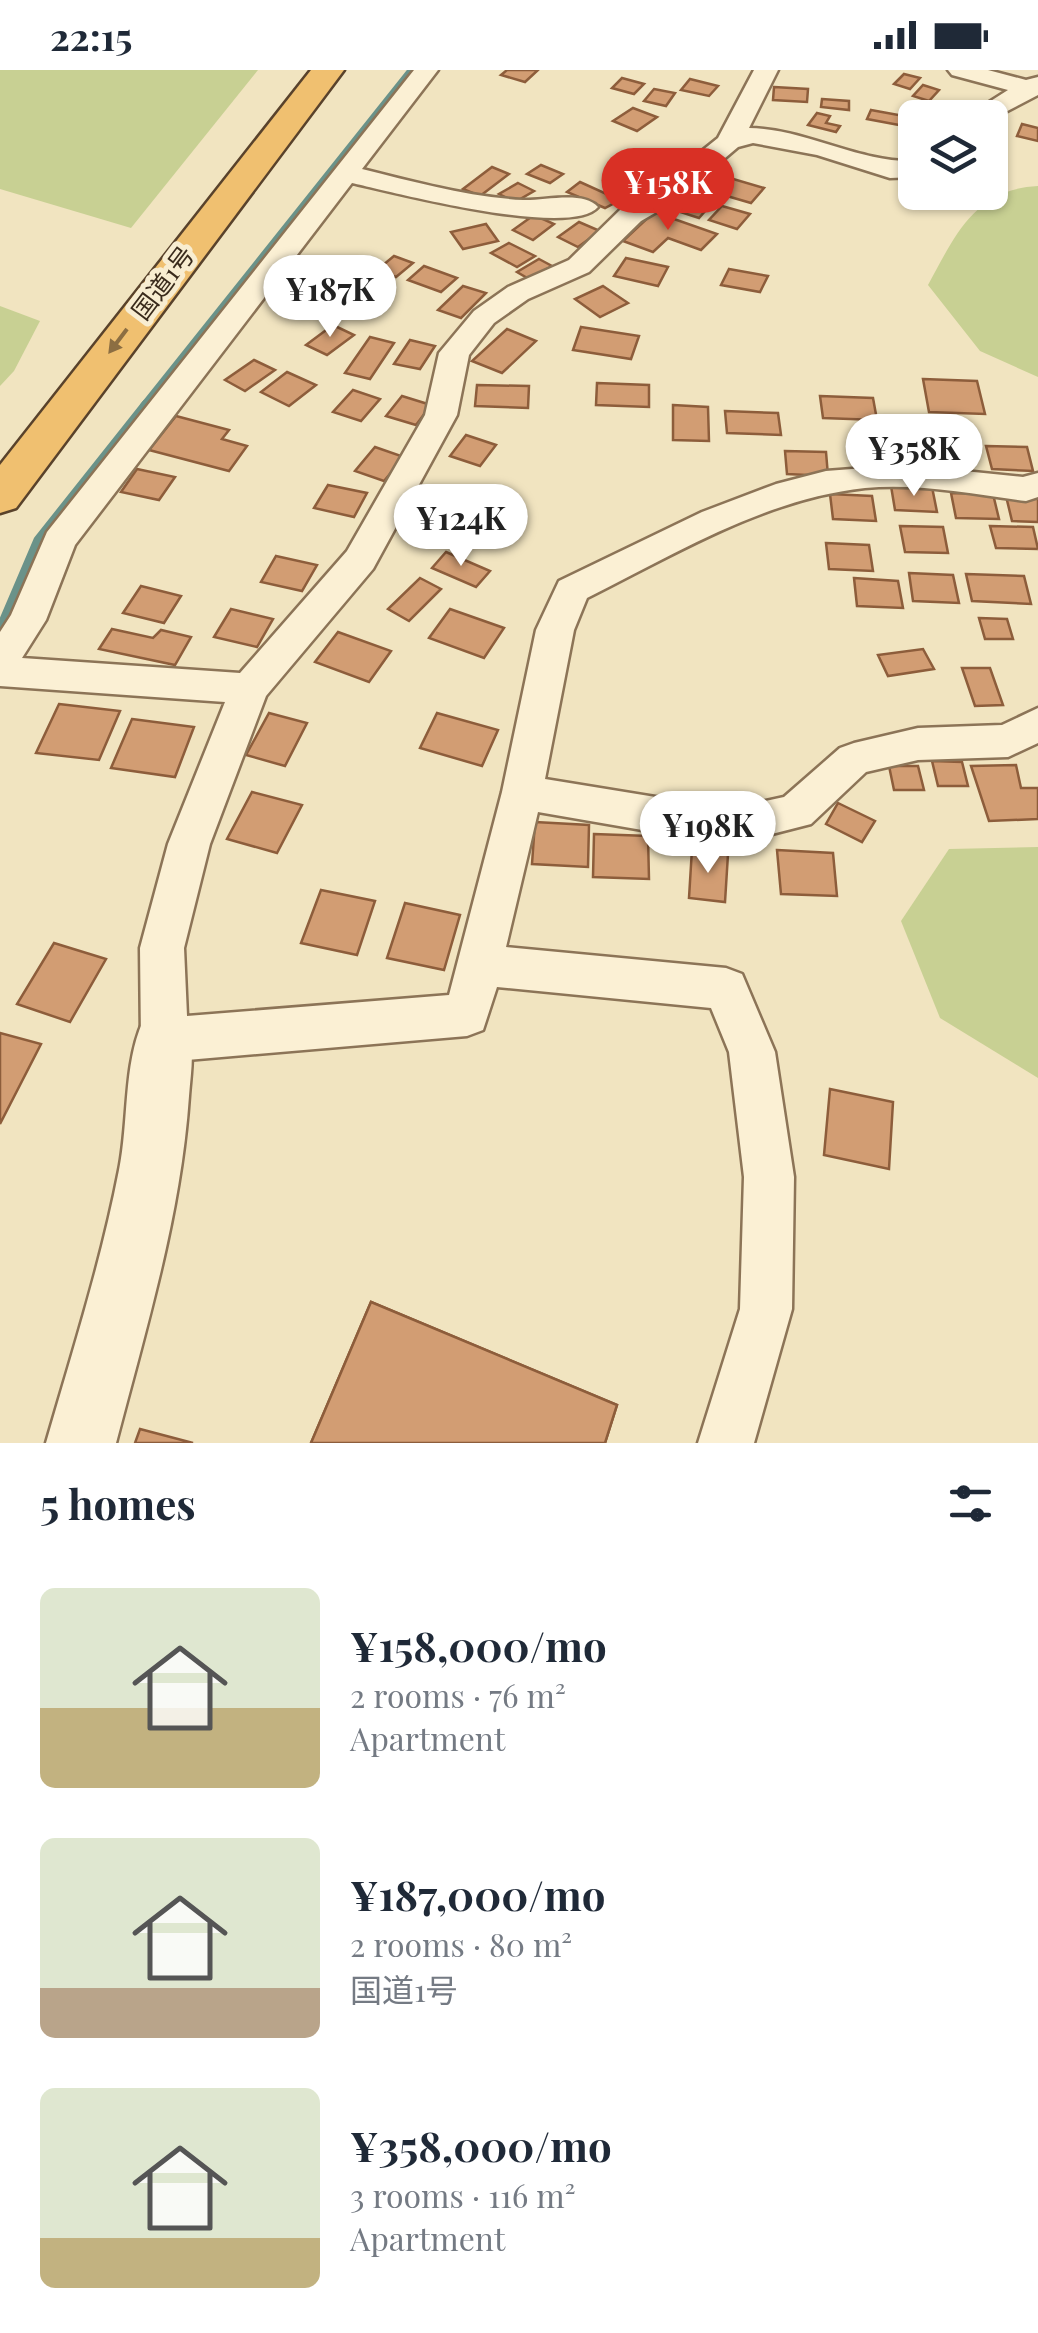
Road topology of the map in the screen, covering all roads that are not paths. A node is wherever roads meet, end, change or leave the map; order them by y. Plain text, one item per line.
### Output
1 (296, 70) edge
2 (328, 70) edge
3 (426, 70) edge
4 (766, 70) edge
5 (960, 70) edge
6 (1036, 86) edge
7 (1006, 100) edge
8 (729, 142) junction
9 (898, 170) edge
10 (344, 172) junction
11 (584, 207) dead end
12 (0, 442) edge
13 (1038, 484) edge
14 (0, 497) edge
15 (0, 660) edge
16 (0, 671) edge
17 (250, 689) junction
18 (1038, 724) edge
19 (522, 792) junction
20 (477, 965) junction
21 (164, 1040) junction
22 (81, 1443) edge
23 (726, 1443) edge

1 - 12 highway, 国道1号
2 -> 14 highway, 国道1号
3 - 10 street
4 - 8 street
5 - 6 street
6 - 7 street
8 - 9 street
8 - 17 street
10 - 11 street
10 - 15 street
13 - 19 street
16 - 17 street
17 - 21 street
18 - 19 street
19 - 20 street
20 - 21 street
20 - 23 street
21 - 22 street

